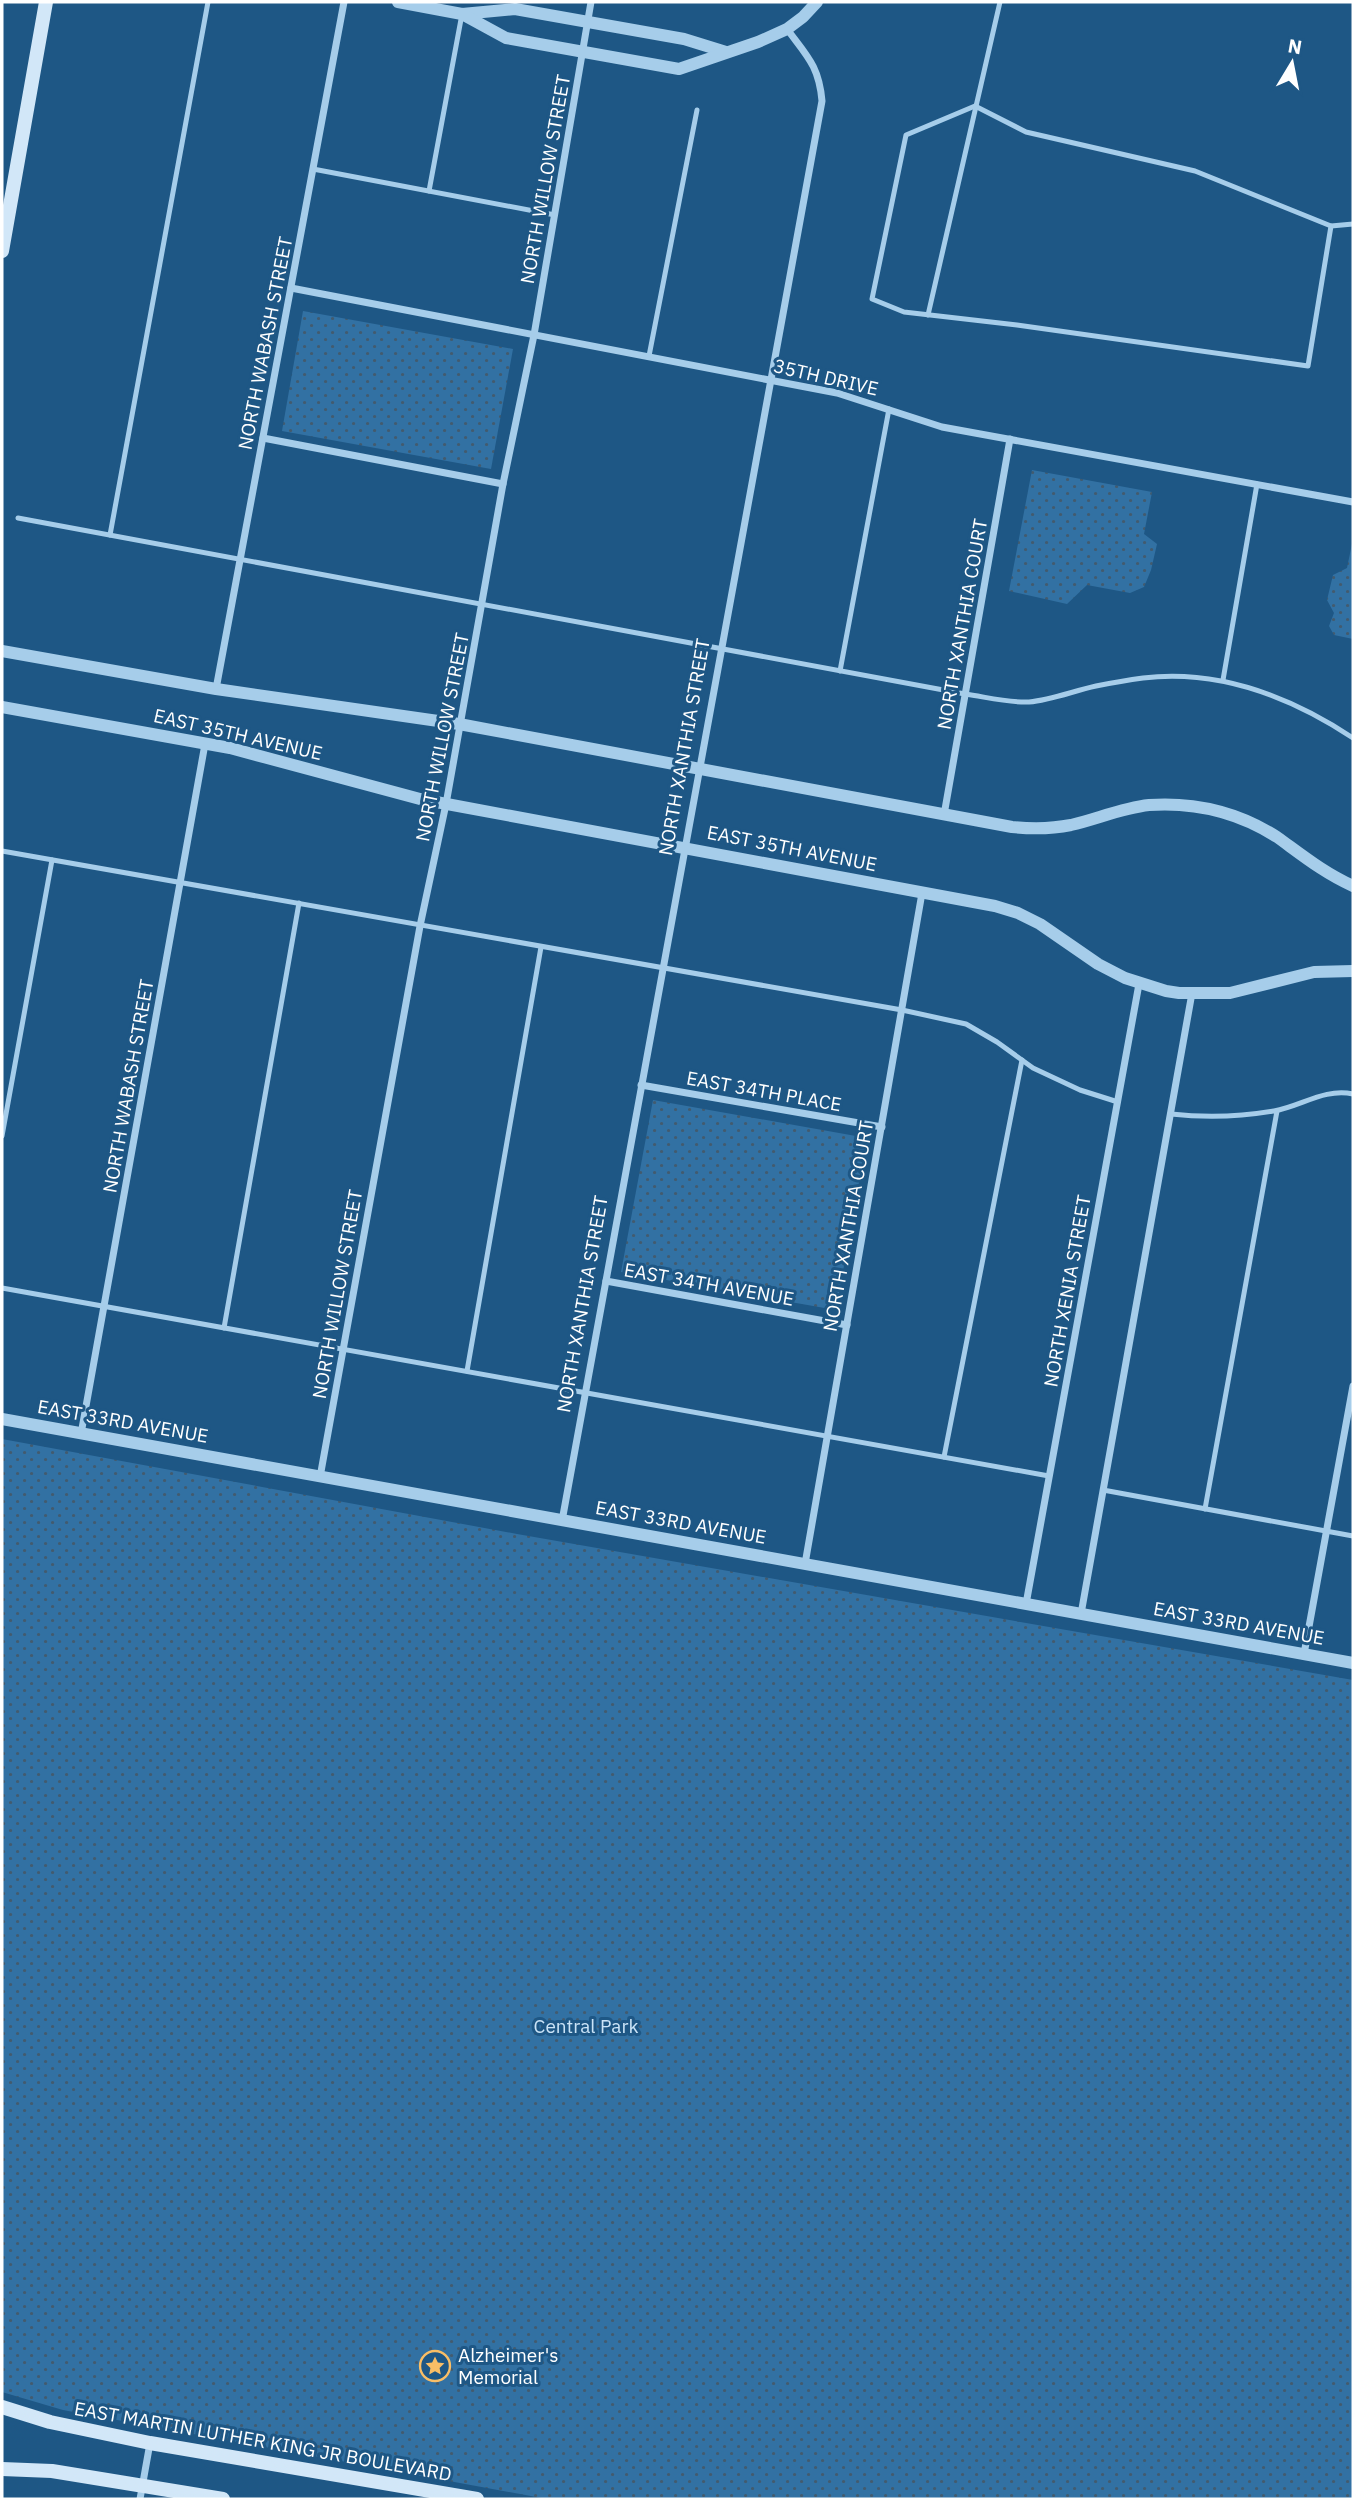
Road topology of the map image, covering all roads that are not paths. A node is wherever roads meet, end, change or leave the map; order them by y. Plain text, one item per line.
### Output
1 (46, 2) edge
2 (208, 2) edge
3 (344, 2) edge
4 (398, 2) edge
5 (591, 2) edge
6 (817, 2) edge
7 (1000, 2) edge
8 (462, 14) junction
9 (588, 23) junction
10 (787, 29) junction
11 (583, 52) junction
12 (726, 52) junction
13 (975, 106) junction
14 (697, 110) dead end
15 (313, 169) junction
16 (429, 191) junction
17 (555, 215) junction
18 (1353, 224) edge
19 (1331, 226) junction
20 (2, 251) edge
21 (291, 288) junction
22 (928, 314) junction
23 (534, 335) junction
24 (649, 356) junction
25 (771, 380) junction
26 (890, 410) junction
27 (263, 438) junction
28 (1010, 439) junction
29 (503, 484) junction
30 (1257, 484) junction
31 (1353, 502) edge
32 (18, 518) dead end
33 (110, 535) junction
34 (241, 559) junction
35 (483, 604) junction
36 (721, 649) junction
37 (2, 651) edge
38 (841, 671) junction
39 (1223, 680) junction
40 (216, 690) junction
41 (965, 694) junction
42 (2, 707) edge
43 (459, 724) junction
44 (1353, 738) edge
45 (205, 744) junction
46 (699, 769) junction
47 (446, 804) junction
48 (944, 815) junction
49 (685, 847) junction
50 (2, 851) edge
51 (52, 860) junction
52 (181, 883) junction
53 (1353, 886) edge
54 (922, 893) junction
55 (299, 903) junction
56 (420, 926) junction
57 (541, 947) junction
58 (663, 969) junction
59 (1353, 971) edge
60 (1139, 984) junction
61 (1192, 993) junction
62 (902, 1010) junction
63 (1022, 1060) junction
64 (641, 1085) junction
65 (1353, 1094) edge
66 (1118, 1102) junction
67 (1277, 1111) junction
68 (1171, 1114) junction
69 (882, 1127) junction
70 (2, 1136) edge
71 (606, 1281) junction
72 (2, 1288) edge
73 (104, 1306) junction
74 (847, 1325) junction
75 (224, 1328) junction
76 (343, 1349) junction
77 (467, 1371) junction
78 (1353, 1387) edge
79 (585, 1393) junction
80 (1351, 1416) edge
81 (2, 1419) edge
82 (81, 1434) junction
83 (828, 1436) junction
84 (944, 1457) junction
85 (1049, 1476) junction
86 (320, 1477) junction
87 (1103, 1490) junction
88 (1205, 1509) junction
89 (562, 1521) junction
90 (1327, 1531) junction
91 (1353, 1536) edge
92 (805, 1564) junction
93 (1026, 1604) junction
94 (1081, 1614) junction
95 (1304, 1654) junction
96 (1353, 1663) edge
97 (2, 2407) edge
98 (150, 2443) junction
99 (2, 2469) edge
100 (141, 2492) edge
101 (223, 2499) edge
102 (477, 2499) edge

1 - 20 main road
2 - 33 lane
3 - 15 street, NORTH WABASH STREET
4 - 8 street
5 - 9 street, NORTH WILLOW STREET
6 - 10 street
7 - 13 lane
8 - 9 street
8 - 11 street
8 - 16 lane
9 - 11 street, NORTH WILLOW STREET
9 - 12 street
10 - 12 street
10 - 25 street, NORTH XANTHIA STREET
11 - 12 street
11 - 17 street, NORTH WILLOW STREET
13 - 19 lane
13 - 22 lane
13 - 22 lane
14 - 24 lane
15 - 16 lane
15 - 21 street, NORTH WABASH STREET
16 - 17 lane
17 - 23 street, NORTH WILLOW STREET
18 - 19 lane
19 - 22 lane
21 - 23 street, 35TH DRIVE
21 - 27 street, NORTH WABASH STREET
23 - 24 street, 35TH DRIVE
23 - 29 street, NORTH WILLOW STREET
24 - 25 street, 35TH DRIVE
25 - 26 street, 35TH DRIVE
25 - 36 street, NORTH XANTHIA STREET
26 - 28 street, 35TH DRIVE
26 - 38 lane
27 - 29 street
27 - 34 street, NORTH WABASH STREET
28 - 30 street, 35TH DRIVE
28 - 41 street, NORTH XANTHIA COURT
29 - 35 street, NORTH WILLOW STREET
30 - 31 street, 35TH DRIVE
30 - 39 lane
32 - 33 lane
33 - 34 lane
34 - 35 lane
34 - 40 street, NORTH WABASH STREET
35 - 36 lane
35 - 43 street, NORTH WILLOW STREET
36 - 38 lane
36 - 46 street, NORTH XANTHIA STREET
37 - 40 street, EAST 35TH AVENUE
38 - 41 lane
39 - 41 lane
39 - 44 lane
40 - 43 street, EAST 35TH AVENUE
41 - 48 street, NORTH XANTHIA COURT
42 - 45 street, EAST 35TH AVENUE
43 - 46 street, EAST 35TH AVENUE
43 - 47 street, NORTH WILLOW STREET
45 - 47 street, EAST 35TH AVENUE
45 - 52 street, NORTH WABASH STREET
46 - 48 street, EAST 35TH AVENUE
46 - 49 street, NORTH XANTHIA STREET
47 - 49 street, EAST 35TH AVENUE
47 - 56 street, NORTH WILLOW STREET
48 - 53 street, EAST 35TH AVENUE
49 - 54 street, EAST 35TH AVENUE
49 - 58 street, NORTH XANTHIA STREET
50 - 51 lane
51 - 52 lane
51 - 70 lane
52 - 55 lane
52 - 73 street, NORTH WABASH STREET
54 - 60 street, EAST 35TH AVENUE
54 - 62 street, NORTH XANTHIA COURT
55 - 56 lane
55 - 75 lane
56 - 57 lane
56 - 76 street, NORTH WILLOW STREET
57 - 58 lane
57 - 77 lane
58 - 62 lane
58 - 64 street, NORTH XANTHIA STREET
59 - 61 street, EAST 35TH AVENUE
60 - 61 street, EAST 35TH AVENUE
60 - 66 street, NORTH XENIA STREET
61 - 68 street
62 - 63 lane
62 - 69 street, NORTH XANTHIA COURT
63 - 66 lane
63 - 84 lane
64 - 69 street, EAST 34TH PLACE
64 - 71 street, NORTH XANTHIA STREET
65 - 67 lane
66 - 85 street, NORTH XENIA STREET
67 - 68 lane
67 - 88 lane
68 - 87 street
69 - 74 street, NORTH XANTHIA COURT
71 - 74 street, EAST 34TH AVENUE
71 - 79 street, NORTH XANTHIA STREET
72 - 73 lane
73 - 75 lane
73 - 82 street, NORTH WABASH STREET
74 - 83 street, NORTH XANTHIA COURT
75 - 76 lane
76 - 77 lane
76 - 86 street, NORTH WILLOW STREET
77 - 79 lane
78 - 80 street
79 - 83 lane
79 - 89 street, NORTH XANTHIA STREET
80 - 90 street
81 - 82 street, EAST 33RD AVENUE
82 - 86 street, EAST 33RD AVENUE
83 - 84 lane
83 - 92 street, NORTH XANTHIA COURT
84 - 85 lane
85 - 93 street, NORTH XENIA STREET
86 - 89 street, EAST 33RD AVENUE
87 - 88 lane
87 - 94 street
88 - 90 lane
89 - 92 street, EAST 33RD AVENUE
90 - 91 lane
90 - 95 street
92 - 93 street, EAST 33RD AVENUE
93 - 94 street, EAST 33RD AVENUE
94 - 95 street, EAST 33RD AVENUE
95 - 96 street, EAST 33RD AVENUE
97 - 98 main road, EAST MARTIN LUTHER KING JR BOULEVARD
98 - 100 street
98 - 102 main road, EAST MARTIN LUTHER KING JR BOULEVARD
99 - 100 main road
100 - 101 main road

